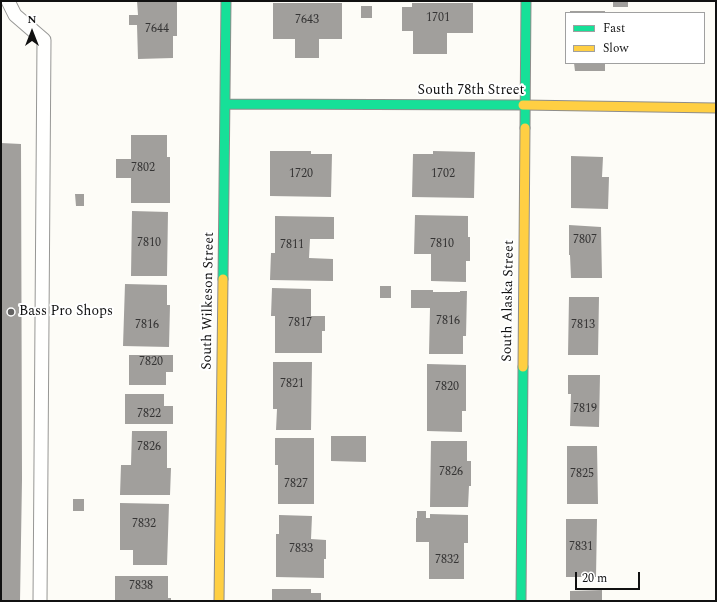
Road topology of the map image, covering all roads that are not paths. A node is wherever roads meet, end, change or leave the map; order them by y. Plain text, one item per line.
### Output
1 (8, 1) edge
2 (226, 1) edge
3 (526, 1) edge
4 (225, 104) junction
5 (525, 106) junction
6 (716, 108) edge
7 (40, 601) edge
8 (219, 601) edge
9 (521, 601) edge

1 - 7 lane
2 - 4 street, South Wilkeson Street
3 - 5 street, South Alaska Street
4 - 5 street, South 78th Street
4 - 8 street, South Wilkeson Street
5 - 6 street, South 78th Street
5 - 9 street, South Alaska Street

